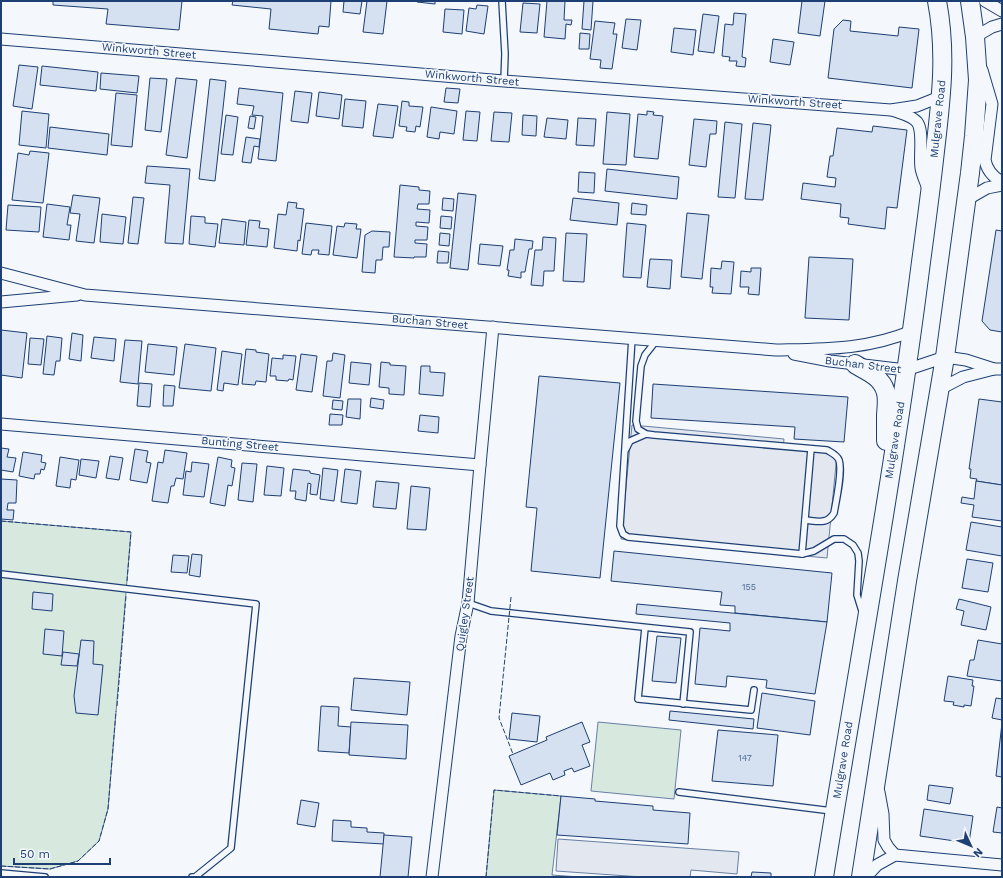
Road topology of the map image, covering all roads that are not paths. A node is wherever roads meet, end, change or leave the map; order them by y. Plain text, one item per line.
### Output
1 (502, 1) edge
2 (937, 1) edge
3 (970, 1) edge
4 (986, 1) edge
5 (1002, 11) edge
6 (1002, 24) edge
7 (975, 37) junction
8 (1, 39) edge
9 (977, 56) junction
10 (504, 81) junction
11 (942, 96) junction
12 (891, 110) junction
13 (1002, 183) edge
14 (930, 195) junction
15 (966, 200) junction
16 (1, 273) edge
17 (85, 295) junction
18 (1, 302) edge
19 (493, 327) junction
20 (912, 331) junction
21 (632, 338) junction
22 (656, 340) junction
23 (776, 350) junction
24 (945, 357) junction
25 (854, 364) junction
26 (998, 369) edge
27 (906, 370) junction
28 (940, 389) junction
29 (1, 424) edge
30 (646, 434) junction
31 (811, 449) junction
32 (625, 451) junction
33 (480, 465) junction
34 (886, 500) junction
35 (805, 520) junction
36 (802, 554) junction
37 (1, 574) edge
38 (468, 603) junction
39 (865, 623) junction
40 (645, 628) junction
41 (754, 690) dead end
42 (683, 704) junction
43 (877, 779) junction
44 (679, 792) dead end
45 (834, 811) junction
46 (895, 855) junction
47 (1002, 864) edge
48 (1, 873) edge
49 (45, 877) edge
50 (192, 877) edge
51 (432, 877) edge
52 (824, 877) edge
53 (861, 877) edge
54 (866, 877) edge

1 - 10 lane
2 - 11 main road, Mulgrave Road
3 - 7 main road
4 - 5 street
6 - 7 street
7 - 9 main road
8 - 10 street, Winkworth Street
9 - 13 street
9 - 15 main road
10 - 12 street, Winkworth Street
11 - 12 street, Winkworth Street
11 - 14 main road, Mulgrave Road
12 - 14 street
13 - 15 street
14 - 20 main road, Mulgrave Road
15 - 24 main road
16 - 17 street, Buchan Street
17 - 18 street, Buchan Street
17 - 19 street, Buchan Street
19 - 21 street, Buchan Street
19 - 33 street, Quigley Street
20 - 23 street, Buchan Street
20 - 27 main road, Mulgrave Road
21 - 22 street, Buchan Street
21 - 32 lane
22 - 23 street, Buchan Street
22 - 30 lane
23 - 25 street, Buchan Street
24 - 26 street, Buchan Street
24 - 27 street, Buchan Street
24 - 28 main road
25 - 27 street, Buchan Street
25 - 34 main road
26 - 28 street, Buchan Street
27 - 34 main road, Mulgrave Road
28 - 43 main road
29 - 33 street, Bunting Street
30 - 31 lane
30 - 32 lane
31 - 35 lane
31 - 35 lane
32 - 36 lane
33 - 38 street, Quigley Street
34 - 39 main road, Mulgrave Road
35 - 36 lane
36 - 39 lane
37 - 50 lane
38 - 40 lane
38 - 51 street, Quigley Street
39 - 45 main road, Mulgrave Road
40 - 42 lane
40 - 42 lane
41 - 42 lane
43 - 46 street
43 - 53 main road
44 - 45 lane
45 - 52 main road, Mulgrave Road
46 - 47 street
46 - 54 street
48 - 49 lane

